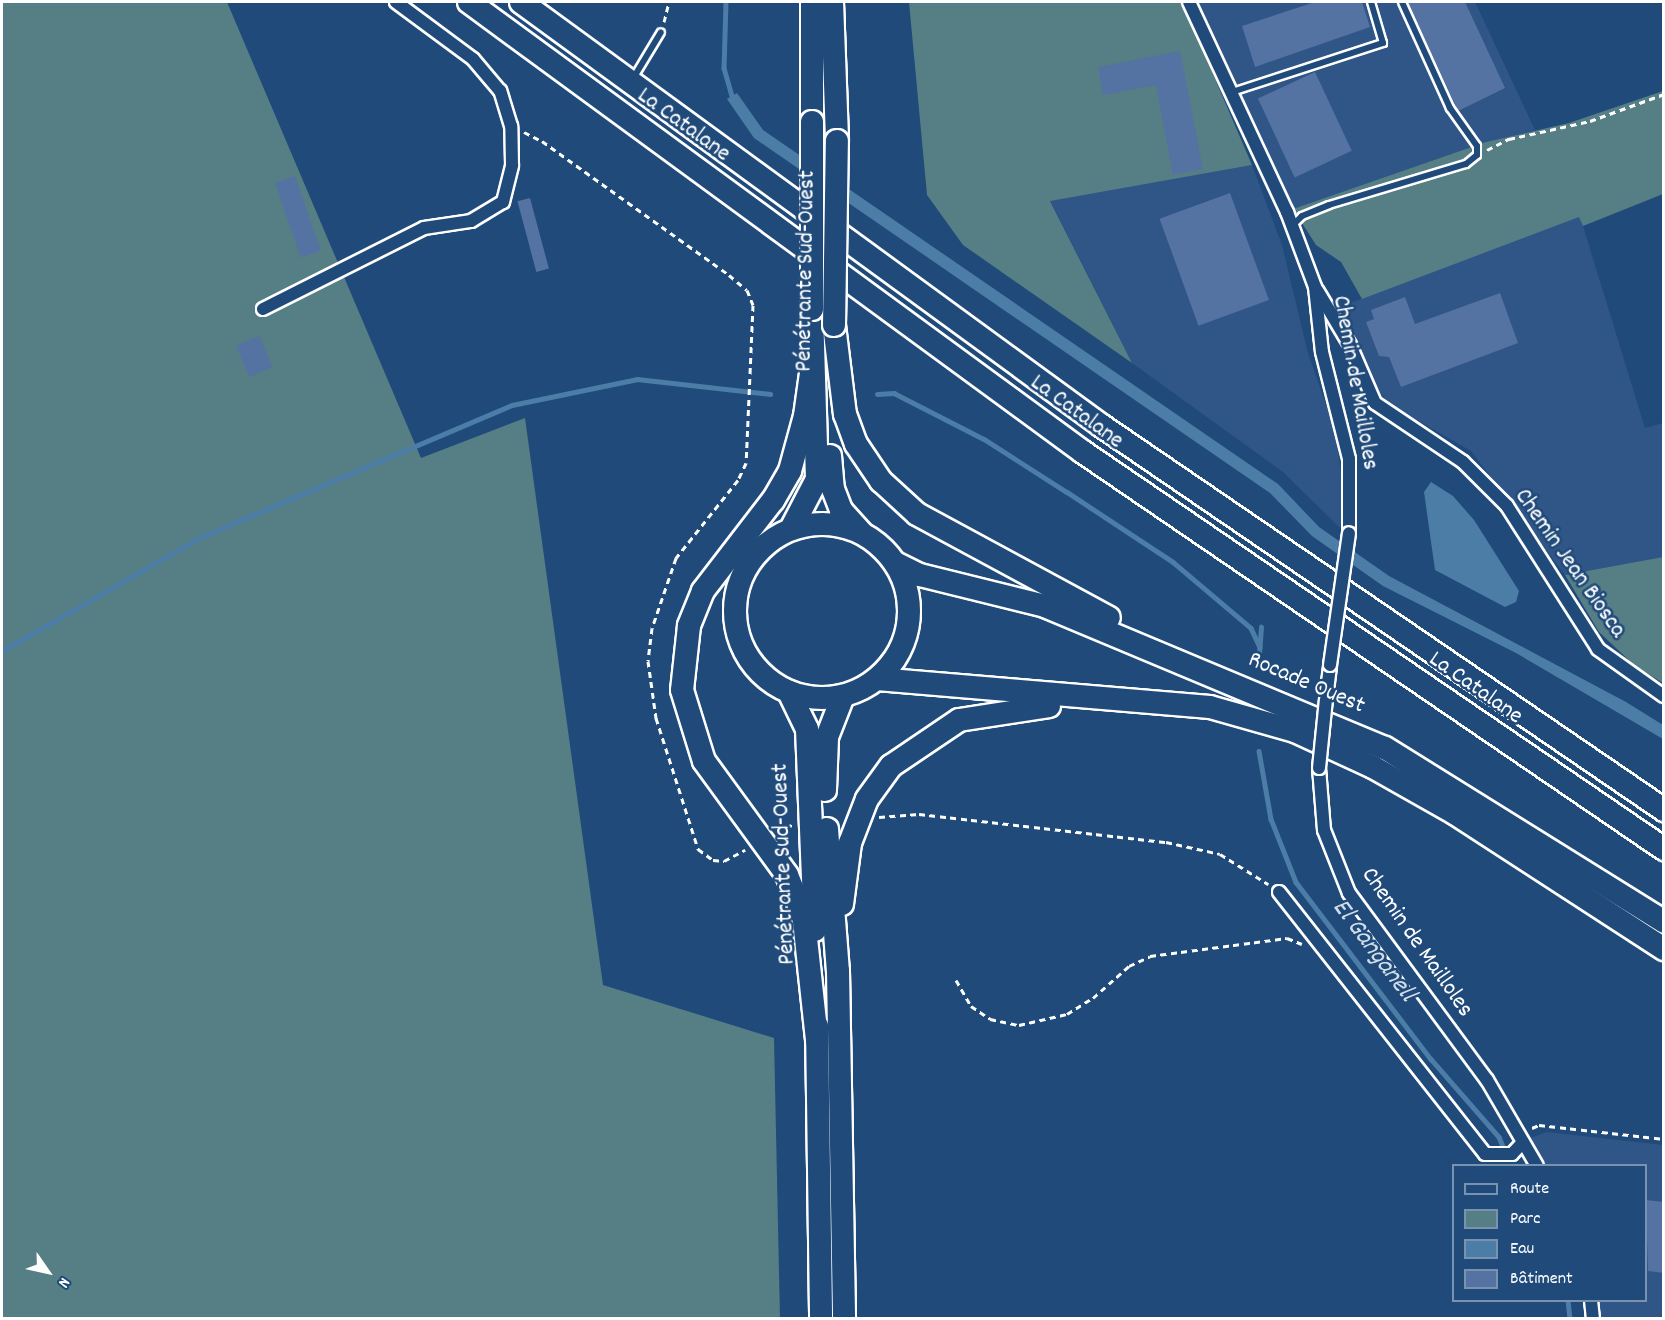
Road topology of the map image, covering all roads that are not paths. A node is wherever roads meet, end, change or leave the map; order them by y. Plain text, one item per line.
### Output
1 (396, 2) edge
2 (470, 2) edge
3 (521, 2) edge
4 (812, 2) edge
5 (832, 2) edge
6 (1189, 2) edge
7 (1371, 2) edge
8 (1402, 2) edge
9 (661, 33) road end
10 (630, 83) junction
11 (1229, 93) junction
12 (1292, 226) junction
13 (1315, 286) junction
14 (263, 309) dead end
15 (834, 326) junction
16 (813, 358) junction
17 (791, 529) junction
18 (861, 532) junction
19 (895, 563) junction
20 (1219, 676) junction
21 (877, 679) junction
22 (789, 692) junction
23 (843, 696) junction
24 (1664, 696) edge
25 (1110, 698) junction
26 (1664, 810) edge
27 (1664, 849) edge
28 (1279, 892) road end
29 (1664, 922) edge
30 (1664, 949) edge
31 (838, 970) junction
32 (818, 1040) junction
33 (1523, 1142) junction
34 (1536, 1164) edge
35 (1591, 1302) edge
36 (821, 1318) edge
37 (844, 1318) edge
38 (1593, 1318) edge

1 - 14 street
2 - 27 highway, La Catalane
3 - 10 highway, La Catalane
4 - 16 highway, Pénétrante Sud-Ouest, bridge
5 - 15 highway, Pénétrante Sud-Ouest, bridge
6 - 11 street, Chemin de Mailloles
7 - 11 lane
8 - 12 lane
9 - 10 lane
10 - 26 highway, La Catalane
11 - 12 street, Chemin de Mailloles
12 - 13 street, Chemin de Mailloles
13 - 24 street, Chemin Jean Biosca
13 - 33 street, Chemin de Mailloles, bridge
15 - 18 highway, Pénétrante Sud-Ouest
15 - 20 highway
16 - 17 highway, Pénétrante Sud-Ouest
16 - 32 highway, Pénétrante Sud-Ouest
17 - 18 highway, Rocade Ouest
17 - 22 highway, Rocade Ouest
18 - 19 highway, Rocade Ouest
19 - 20 highway, Rocade Ouest
19 - 21 highway, Rocade Ouest
20 - 29 highway, Rocade Ouest
21 - 23 highway, Rocade Ouest
21 - 25 highway, Rocade Ouest
22 - 23 highway, Rocade Ouest
22 - 32 highway, Pénétrante Sud-Ouest
23 - 31 highway
25 - 30 highway, Rocade Ouest
25 - 31 highway
28 - 33 street
31 - 37 highway
32 - 36 highway, Pénétrante Sud-Ouest
33 - 34 street, Chemin de Mailloles
35 - 38 street

